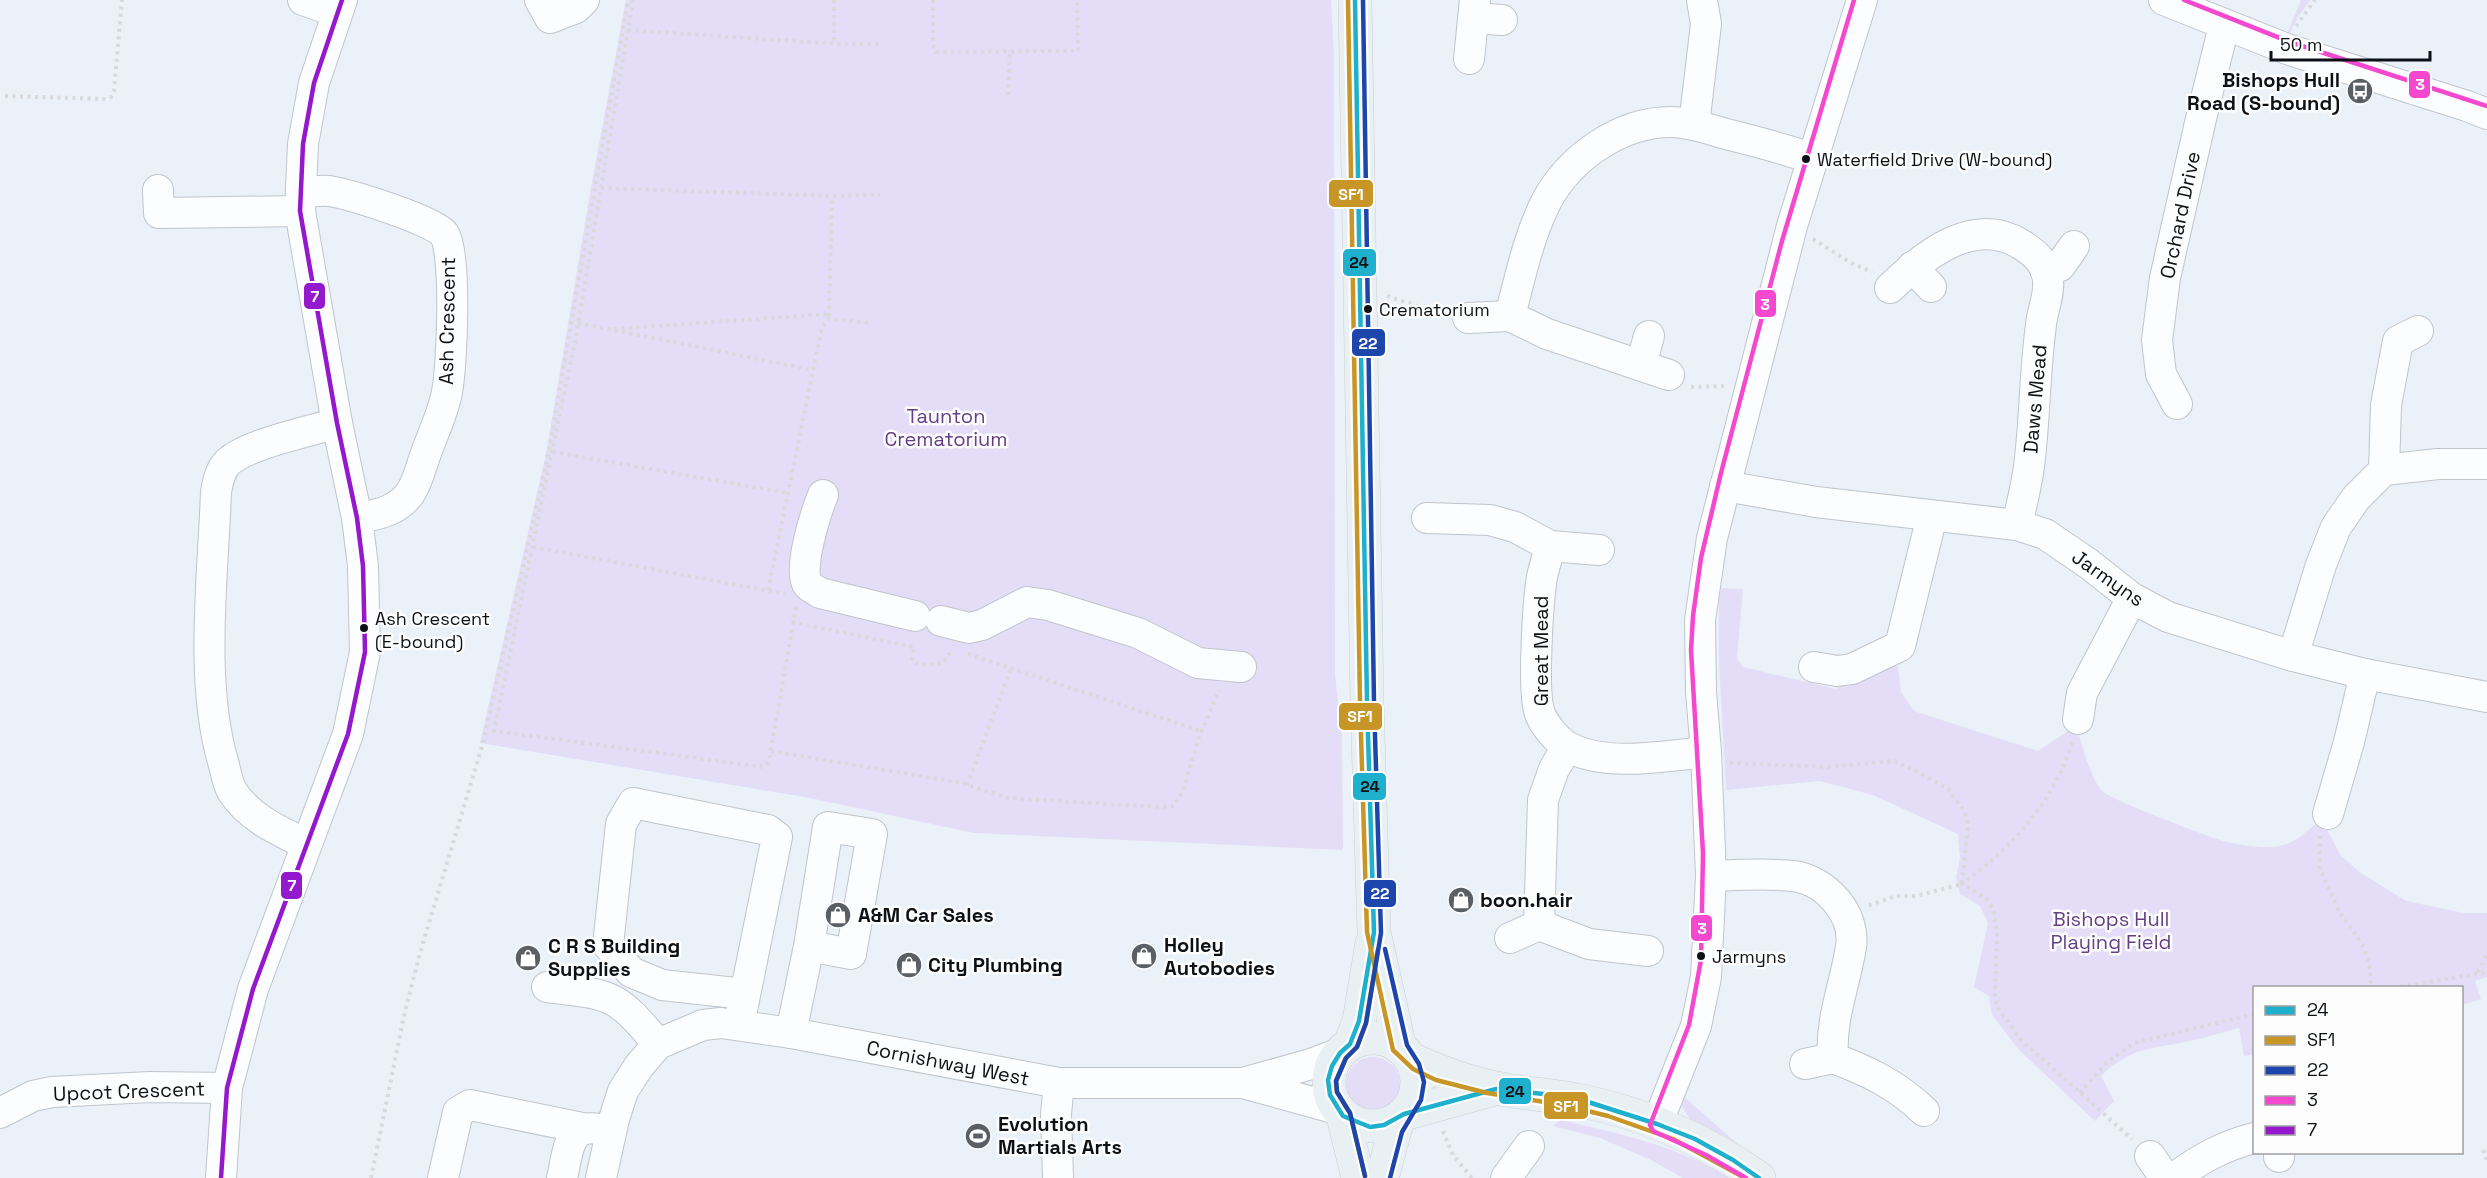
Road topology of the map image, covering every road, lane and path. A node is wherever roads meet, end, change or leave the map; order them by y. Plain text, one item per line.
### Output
1 (122, 0) edge
2 (303, 0) edge
3 (584, 0) edge
4 (628, 0) edge
5 (633, 0) edge
6 (834, 0) edge
7 (933, 0) edge
8 (1077, 0) edge
9 (1354, 0) edge
10 (1702, 0) edge
11 (1862, 0) edge
12 (2164, 0) edge
13 (2315, 0) edge
14 (340, 6) edge
15 (1483, 13) edge
16 (539, 15) edge
17 (2224, 26) junction
18 (628, 30) junction
19 (834, 44) junction
20 (878, 44) dead end
21 (2287, 49) junction
22 (1010, 51) junction
23 (1469, 59) dead end
24 (1008, 95) dead end
25 (5, 96) dead end
26 (2487, 114) edge
27 (1694, 125) junction
28 (1813, 159) junction
29 (601, 188) junction
30 (880, 195) dead end
31 (832, 196) junction
32 (301, 202) junction
33 (158, 212) dead end
34 (1792, 226) junction
35 (2074, 246) dead end
36 (2046, 272) junction
37 (1907, 281) joint
38 (1359, 293) junction
39 (1510, 316) junction
40 (829, 317) junction
41 (1468, 318) joint
42 (578, 322) junction
43 (870, 323) dead end
44 (608, 330) junction
45 (2418, 331) dead end
46 (1649, 336) dead end
47 (1641, 365) junction
48 (813, 370) junction
49 (1669, 375) joint
50 (1750, 392) junction
51 (2176, 404) dead end
52 (337, 423) junction
53 (553, 453) junction
54 (2487, 464) edge
55 (2384, 470) junction
56 (1725, 486) junction
57 (788, 493) junction
58 (823, 495) dead end
59 (1932, 516) junction
60 (357, 518) junction
61 (1427, 518) dead end
62 (2017, 525) junction
63 (1550, 546) junction
64 (533, 547) junction
65 (1599, 550) dead end
66 (768, 590) junction
67 (805, 591) junction
68 (2132, 598) junction
69 (792, 622) junction
70 (2293, 656) junction
71 (1241, 667) joint
72 (1011, 668) junction
73 (1814, 668) dead end
74 (2365, 674) junction
75 (2487, 697) edge
76 (2075, 699) joint
77 (1201, 731) junction
78 (1568, 747) junction
79 (771, 751) junction
80 (1706, 757) junction
81 (967, 784) junction
82 (2325, 798) joint
83 (306, 844) junction
84 (1711, 876) junction
85 (1962, 884) junction
86 (1847, 916) junction
87 (1539, 925) junction
88 (1374, 932) junction
89 (1510, 938) dead end
90 (809, 946) dead end
91 (1648, 951) dead end
92 (2487, 954) edge
93 (2487, 972) edge
94 (2477, 973) junction
95 (2371, 986) edge
96 (2398, 986) edge
97 (547, 987) dead end
98 (745, 994) junction
99 (2253, 1014) edge
100 (739, 1025) junction
101 (791, 1033) junction
102 (658, 1044) junction
103 (1345, 1048) junction
104 (1405, 1053) junction
105 (1059, 1083) junction
106 (1243, 1083) junction
107 (227, 1088) junction
108 (1496, 1089) junction
109 (1913, 1093) dead end
110 (2080, 1093) junction
111 (1340, 1112) junction
112 (0, 1113) edge
113 (1401, 1116) junction
114 (1657, 1124) junction
115 (582, 1128) junction
116 (611, 1131) junction
117 (2253, 1138) edge
118 (1529, 1146) dead end
119 (2484, 1150) dead end
120 (2487, 1160) edge
121 (2158, 1167) edge
122 (221, 1178) edge
123 (371, 1178) edge
124 (443, 1178) edge
125 (562, 1178) edge
126 (601, 1178) edge
127 (1058, 1178) edge
128 (1358, 1178) edge
129 (1382, 1178) edge
130 (1506, 1178) edge
131 (1759, 1178) edge
132 (2174, 1178) edge

1 - 25 path
2 - 14 street
3 - 16 street
4 - 123 path
5 - 18 path
6 - 19 path
7 - 22 path
8 - 22 path
9 - 38 main road
10 - 27 street
11 - 28 street
12 - 17 street
13 - 21 path
14 - 32 street
15 - 23 street
17 - 21 street
17 - 51 street, Orchard Drive
18 - 19 path
18 - 29 path
19 - 20 path
21 - 26 street
22 - 24 path
27 - 28 street
27 - 39 street
28 - 34 street
29 - 31 path
29 - 42 path
30 - 31 path
31 - 40 path
32 - 33 street, Ash Crescent
32 - 52 street
32 - 60 street, Ash Crescent
34 - 37 path
34 - 50 street
35 - 36 street
36 - 37 street
36 - 62 street, Daws Mead
38 - 41 path
38 - 88 main road
39 - 41 street
39 - 47 street
40 - 43 path
40 - 44 path
40 - 48 path
42 - 44 path
42 - 53 path
44 - 48 path
45 - 55 street
46 - 47 street
47 - 49 street
48 - 57 path
49 - 50 path
50 - 56 street
52 - 60 street
52 - 83 street
53 - 57 path
53 - 64 path
54 - 55 street
55 - 70 street
56 - 59 street, Jarmyns
56 - 80 street
57 - 66 path
58 - 67 street
59 - 62 street, Jarmyns
59 - 73 street
60 - 83 street
61 - 63 street
62 - 68 street, Jarmyns
63 - 65 street
63 - 78 street, Great Mead
64 - 66 path
64 - 79 path
66 - 67 path
67 - 69 path
67 - 71 street
68 - 70 street, Jarmyns
68 - 76 street
69 - 72 path
69 - 79 path
70 - 74 street, Jarmyns
71 - 77 path
72 - 77 path
72 - 81 path
74 - 75 street, Jarmyns
74 - 82 street
76 - 85 path
77 - 81 path
78 - 80 street
78 - 87 street
79 - 81 path
80 - 84 street
80 - 85 path
82 - 95 path
83 - 107 street
84 - 86 street
84 - 114 street
85 - 86 path
85 - 110 path
86 - 109 street
87 - 89 street
87 - 91 street
88 - 103 main road
88 - 104 main road
90 - 101 street
92 - 94 path
93 - 94 path
94 - 96 path
97 - 102 street
98 - 98 street
98 - 100 street
99 - 110 path
100 - 101 street, Cornishway West
100 - 102 street, Cornishway West
101 - 105 street, Cornishway West
102 - 116 street
103 - 104 main road
103 - 106 street, Cornishway West
103 - 111 main road
104 - 108 main road
104 - 113 main road
105 - 106 street, Cornishway West
105 - 127 street
106 - 111 street, Cornishway West
107 - 112 street, Upcot Crescent
107 - 122 street
108 - 113 main road
108 - 114 main road
110 - 121 path
111 - 113 main road
111 - 128 main road
113 - 129 main road
114 - 131 main road
115 - 116 street
115 - 124 street
115 - 125 street
116 - 126 street
117 - 132 street
118 - 130 street
119 - 120 path

